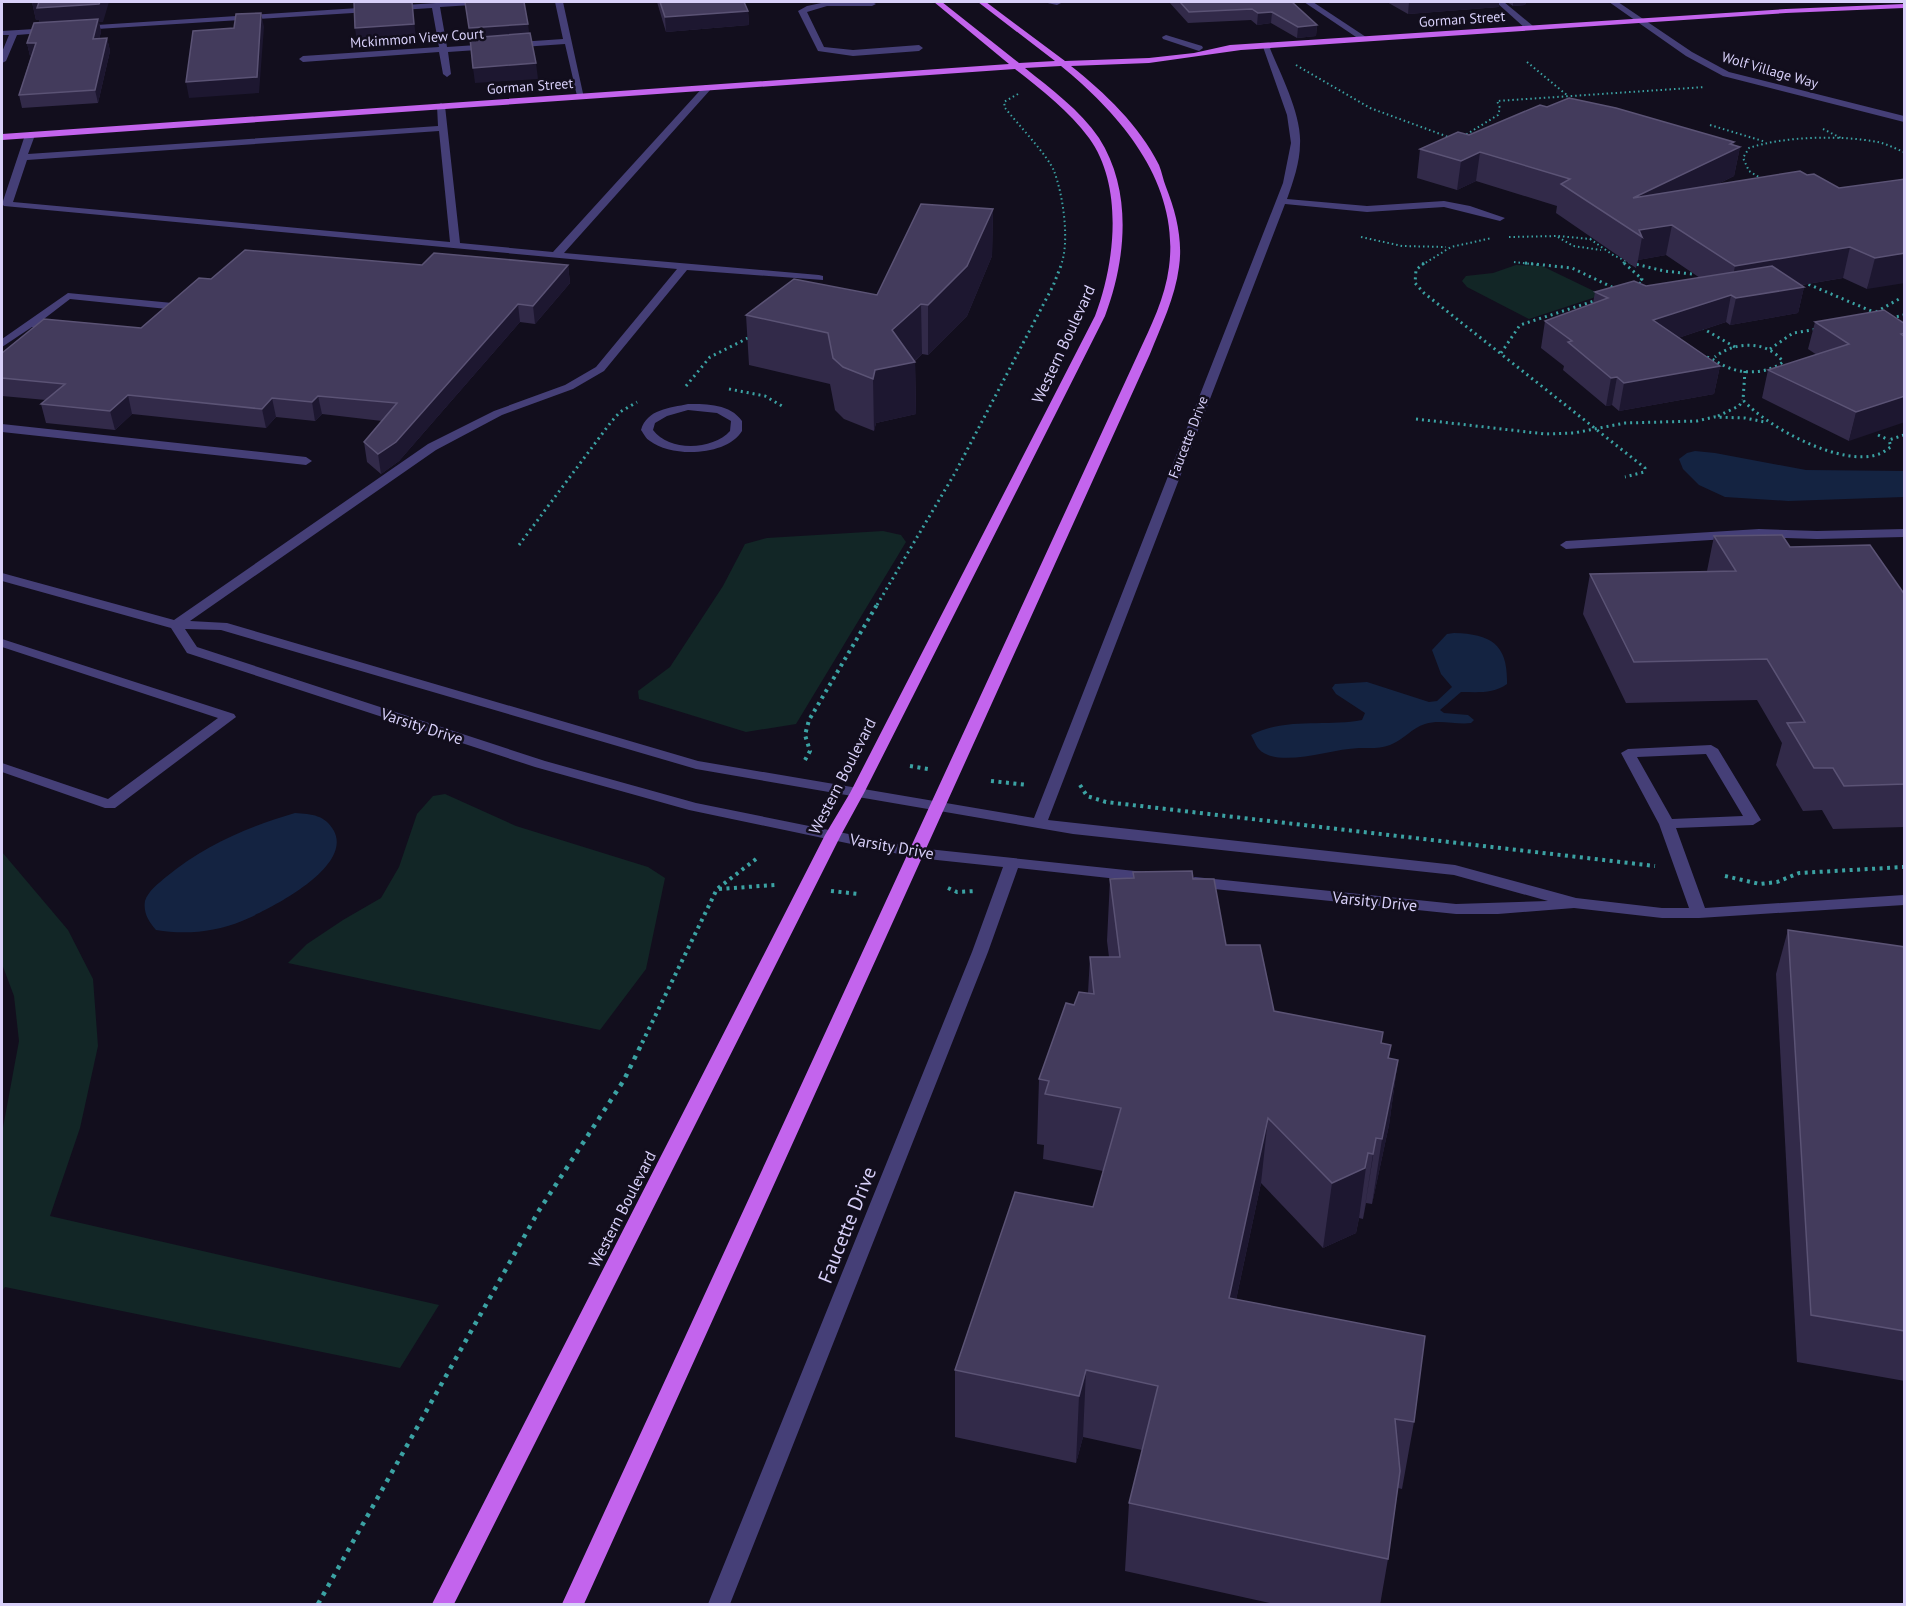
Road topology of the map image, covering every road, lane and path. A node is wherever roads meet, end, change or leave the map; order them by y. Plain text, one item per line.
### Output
1 (488, 2) edge
2 (559, 2) edge
3 (938, 2) edge
4 (982, 2) edge
5 (1047, 2) edge
6 (1308, 2) edge
7 (1500, 2) edge
8 (1613, 2) edge
9 (1057, 3) dead end
10 (436, 4) junction
11 (872, 4) dead end
12 (1905, 6) edge
13 (1640, 20) junction
14 (76, 28) edge
15 (1530, 28) junction
16 (57, 29) edge
17 (14, 32) junction
18 (2, 33) edge
19 (1365, 39) junction
20 (568, 41) junction
21 (1169, 45) dead end
22 (1265, 46) junction
23 (919, 48) dead end
24 (1199, 48) junction
25 (1238, 48) junction
26 (443, 50) junction
27 (303, 59) dead end
28 (2, 61) edge
29 (1527, 62) dead end
30 (1060, 63) junction
31 (1017, 65) junction
32 (447, 74) dead end
33 (708, 87) junction
34 (1708, 87) dead end
35 (1021, 92) dead end
36 (581, 96) junction
37 (1569, 96) junction
38 (1350, 98) dead end
39 (1578, 104) edge
40 (441, 106) junction
41 (1905, 119) edge
42 (1710, 125) dead end
43 (443, 128) junction
44 (1823, 129) dead end
45 (1471, 131) junction
46 (1462, 134) edge
47 (30, 135) junction
48 (2, 137) edge
49 (1469, 138) edge
50 (1842, 138) junction
51 (1443, 142) edge
52 (1767, 142) junction
53 (1905, 152) edge
54 (23, 157) junction
55 (1765, 181) edge
56 (1281, 201) junction
57 (1500, 218) dead end
58 (1558, 236) junction
59 (1600, 236) edge
60 (1361, 237) dead end
61 (1590, 239) junction
62 (454, 246) junction
63 (1449, 247) junction
64 (1603, 250) junction
65 (556, 255) junction
66 (1623, 261) junction
67 (1514, 262) dead end
68 (684, 267) junction
69 (1692, 274) dead end
70 (819, 278) dead end
71 (1798, 279) edge
72 (1611, 286) junction
73 (1620, 290) edge
74 (1650, 292) edge
75 (1609, 293) edge
76 (1600, 299) edge
77 (1899, 299) dead end
78 (1874, 313) junction
79 (175, 314) edge
80 (1905, 315) edge
81 (1867, 316) edge
82 (1890, 318) junction
83 (1898, 322) edge
84 (29, 324) junction
85 (1693, 324) edge
86 (1823, 327) edge
87 (74, 328) edge
88 (758, 334) edge
89 (2, 344) edge
90 (1736, 347) junction
91 (1770, 349) junction
92 (1501, 353) junction
93 (1700, 356) edge
94 (1715, 357) junction
95 (1783, 362) junction
96 (1793, 366) edge
97 (1745, 371) junction
98 (685, 387) dead end
99 (1743, 400) junction
100 (1714, 417) junction
101 (1416, 419) dead end
102 (1765, 422) junction
103 (1597, 428) junction
104 (2, 429) edge
105 (603, 432) dead end
106 (1878, 435) dead end
107 (1905, 435) edge
108 (1889, 440) junction
109 (661, 444) joint
110 (306, 461) dead end
111 (1625, 477) dead end
112 (1905, 532) edge
113 (519, 545) dead end
114 (1566, 545) dead end
115 (2, 577) edge
116 (176, 625) junction
117 (2, 643) edge
118 (805, 760) dead end
119 (2, 766) edge
120 (910, 766) dead end
121 (938, 771) dead end
122 (991, 781) dead end
123 (1080, 782) dead end
124 (1029, 786) dead end
125 (857, 793) junction
126 (940, 806) junction
127 (1039, 824) junction
128 (1667, 824) junction
129 (833, 835) junction
130 (918, 852) junction
131 (756, 859) dead end
132 (1014, 862) junction
133 (1656, 866) dead end
134 (1905, 867) edge
135 (1725, 876) dead end
136 (775, 885) dead end
137 (948, 888) dead end
138 (717, 890) junction
139 (830, 891) dead end
140 (985, 892) dead end
141 (859, 894) dead end
142 (1904, 901) edge
143 (1575, 903) junction
144 (1699, 914) junction
145 (318, 1605) edge
146 (443, 1605) edge
147 (573, 1605) edge
148 (719, 1605) edge

1 - 10 street
2 - 20 street
3 - 31 main road, Western Boulevard
4 - 30 main road
5 - 9 street
6 - 19 street
7 - 15 street
8 - 13 street, Wolf Village Way
10 - 14 street
10 - 26 street
11 - 23 street
12 - 13 main road, Gorman Street
13 - 15 main road, Gorman Street
13 - 41 street, Wolf Village Way
15 - 19 main road, Gorman Street
16 - 17 street
17 - 18 street
17 - 28 street
19 - 22 main road, Gorman Street
20 - 26 street, Mckimmon View Court
20 - 36 street
21 - 24 street
22 - 25 main road, Gorman Street
22 - 56 street, Faucette Drive
24 - 25 main road, Gorman Street
24 - 30 main road, Gorman Street
25 - 30 main road, Gorman Street
26 - 27 street, Mckimmon View Court
26 - 32 street
29 - 37 path
30 - 31 main road, Gorman Street
30 - 126 main road
31 - 33 main road, Gorman Street
31 - 125 main road, Western Boulevard
33 - 36 main road, Gorman Street
33 - 65 street
34 - 37 path
35 - 118 path
36 - 40 main road, Gorman Street
37 - 39 path
37 - 45 path
38 - 51 path
40 - 43 street
40 - 47 main road, Gorman Street
42 - 52 path
43 - 54 street
43 - 62 street
44 - 50 path
45 - 46 path
45 - 49 path
47 - 48 main road, Gorman Street
47 - 54 street
50 - 52 path
50 - 53 path
52 - 55 path
54 - 62 street
56 - 57 street
56 - 127 street, Faucette Drive
58 - 61 path
58 - 63 path
58 - 64 path
59 - 61 path
60 - 63 path
61 - 64 path
62 - 65 street
63 - 92 path
64 - 66 path
65 - 68 street
66 - 69 path
66 - 74 path
67 - 72 path
68 - 70 street
68 - 116 street
71 - 78 path
72 - 73 path
72 - 75 path
76 - 92 path
77 - 78 path
78 - 81 path
78 - 82 path
79 - 84 street
80 - 82 path
82 - 83 path
84 - 87 street
84 - 89 street
85 - 90 path
86 - 91 path
88 - 98 path
90 - 91 path
90 - 94 path
91 - 95 path
92 - 103 path
93 - 94 path
94 - 97 path
95 - 96 path
95 - 97 path
97 - 99 path
99 - 100 path
99 - 102 path
100 - 102 path
100 - 103 path
101 - 103 path
102 - 108 path
103 - 111 path
104 - 110 street
105 - 113 path
106 - 108 path
107 - 108 path
109 - 109 street
112 - 114 street
115 - 116 street, Varsity Drive
116 - 125 street, Varsity Drive
116 - 129 street, Varsity Drive
117 - 119 street
120 - 121 path
122 - 124 path
123 - 133 path
125 - 126 street, Varsity Drive
125 - 129 main road, Western Boulevard
126 - 127 street, Varsity Drive
126 - 130 main road
127 - 143 street, Varsity Drive
128 - 128 street
128 - 144 street
129 - 130 street, Varsity Drive
129 - 146 main road, Western Boulevard
130 - 132 street, Varsity Drive
130 - 147 main road
131 - 138 path
132 - 143 street, Varsity Drive
132 - 148 street, Faucette Drive
134 - 135 path
136 - 138 path
137 - 140 path
138 - 145 path
139 - 141 path
142 - 144 street, Varsity Drive
143 - 144 street, Varsity Drive

